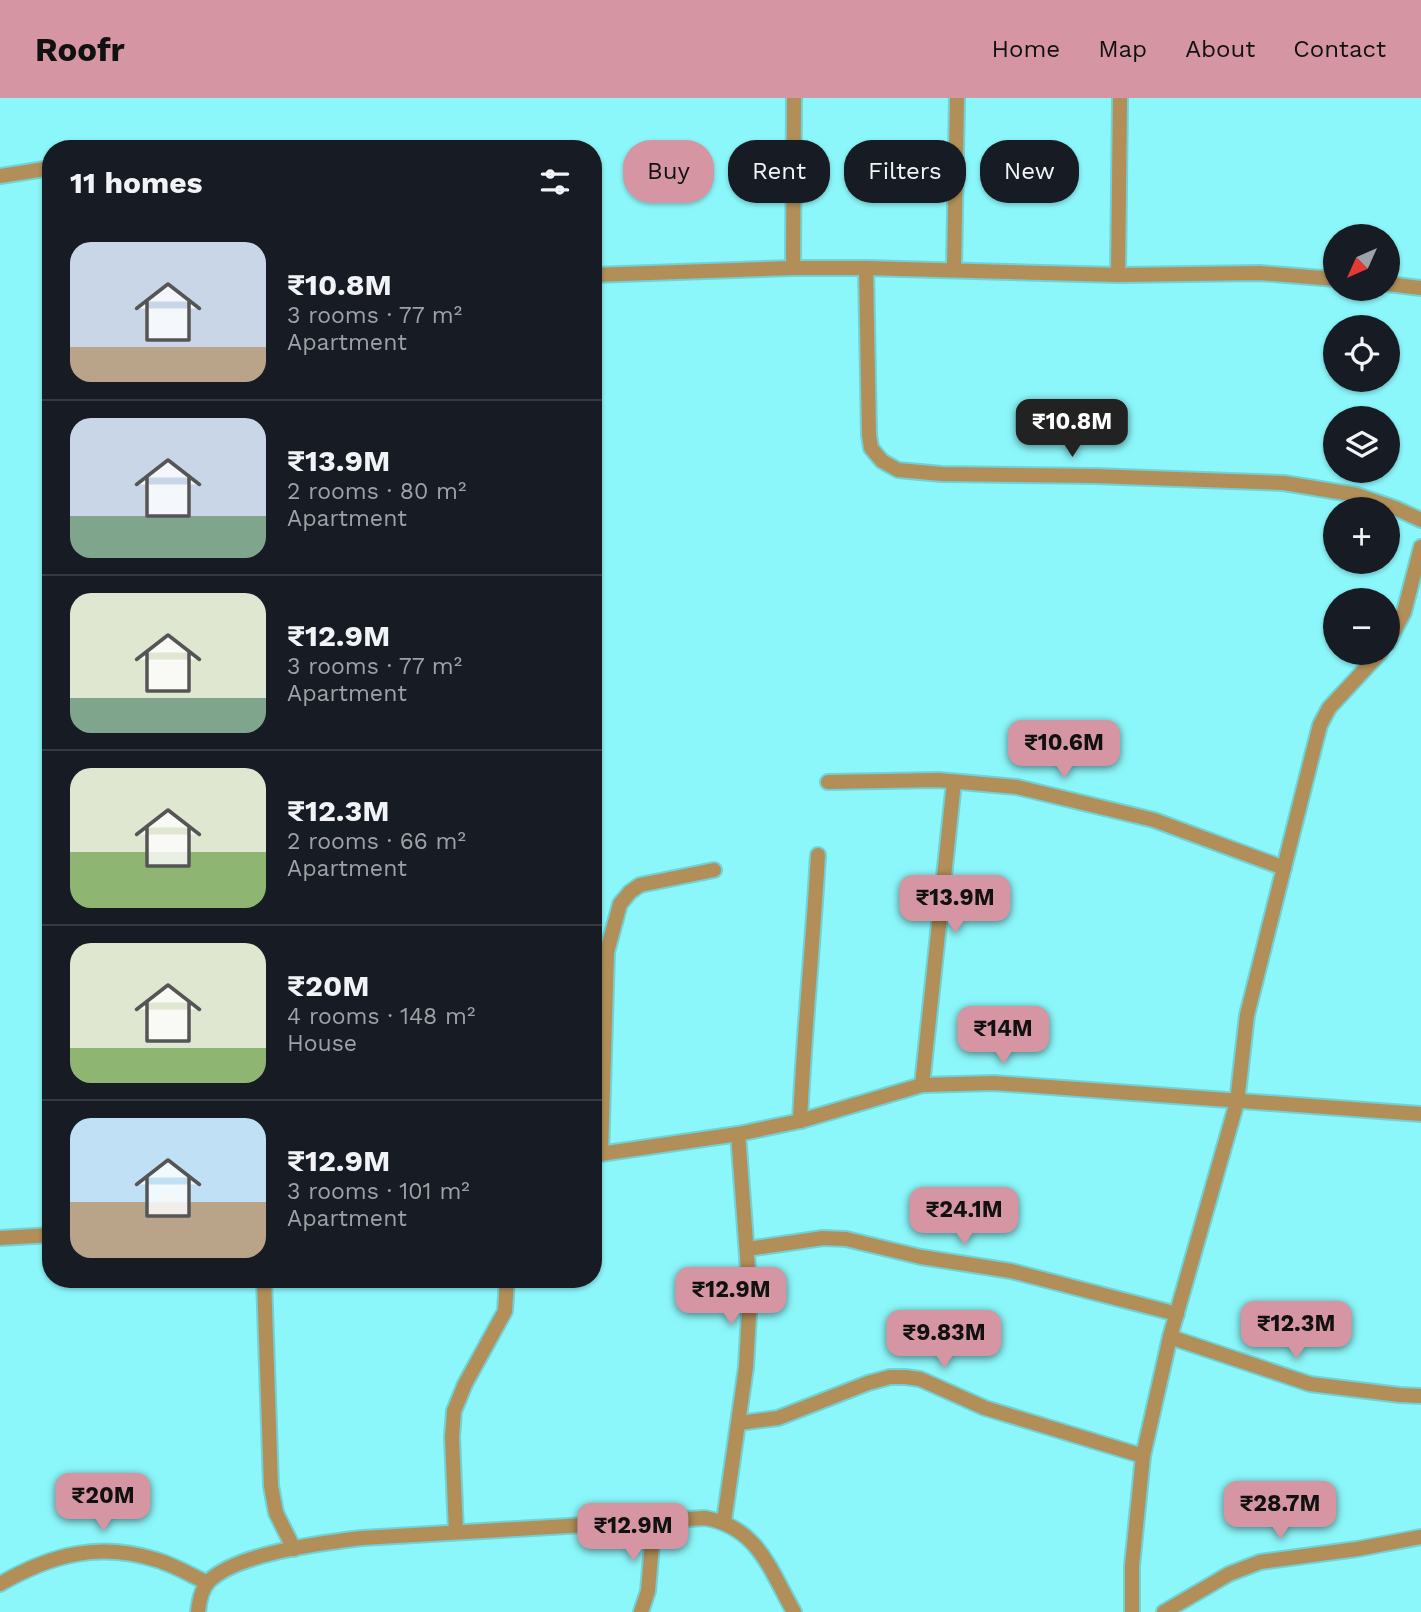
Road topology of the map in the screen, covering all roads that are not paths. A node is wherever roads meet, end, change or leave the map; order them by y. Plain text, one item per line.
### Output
1 (794, 98) edge
2 (957, 98) edge
3 (1121, 98) edge
4 (42, 169) edge
5 (0, 176) edge
6 (793, 268) junction
7 (866, 268) junction
8 (954, 269) junction
9 (602, 275) edge
10 (1118, 275) junction
11 (1323, 278) edge
12 (1400, 285) edge
13 (1421, 288) edge
14 (1421, 520) edge
15 (1421, 547) edge
16 (1400, 620) edge
17 (1368, 665) edge
18 (828, 782) dead end
19 (954, 782) junction
20 (818, 855) dead end
21 (1284, 868) junction
22 (714, 870) dead end
23 (602, 1053) edge
24 (922, 1084) junction
25 (1237, 1102) junction
26 (1421, 1114) edge
27 (800, 1121) junction
28 (738, 1134) junction
29 (602, 1153) edge
30 (42, 1236) edge
31 (0, 1238) edge
32 (747, 1248) junction
33 (264, 1288) edge
34 (506, 1288) edge
35 (1177, 1314) junction
36 (1171, 1337) junction
37 (1421, 1395) edge
38 (738, 1423) junction
39 (1143, 1456) junction
40 (654, 1520) junction
41 (724, 1521) junction
42 (456, 1532) junction
43 (1421, 1537) edge
44 (294, 1549) junction
45 (207, 1583) junction
46 (0, 1584) edge
47 (1169, 1611) edge
48 (198, 1612) edge
49 (641, 1612) edge
50 (794, 1612) edge
51 (1132, 1612) edge

1 - 6 street
2 - 8 street
3 - 10 street
4 - 5 street
6 - 7 street
6 - 9 street
7 - 8 street
7 - 14 street
8 - 10 street
10 - 11 street
12 - 13 street
15 - 16 street
17 - 21 street
18 - 19 street
19 - 21 street
19 - 24 street
20 - 27 street
21 - 25 street
22 - 23 street
24 - 25 street
24 - 27 street
25 - 26 street
25 - 35 street
27 - 28 street
28 - 29 street
28 - 32 street
30 - 31 street
32 - 35 street
32 - 38 street
33 - 44 street
34 - 42 street
35 - 36 street
36 - 37 street
36 - 39 street
38 - 39 street
38 - 41 street
39 - 51 street
40 - 41 street
40 - 42 street
40 - 49 street
41 - 50 street
42 - 44 street
43 - 47 street
44 - 45 street
45 - 46 street
45 - 48 street

